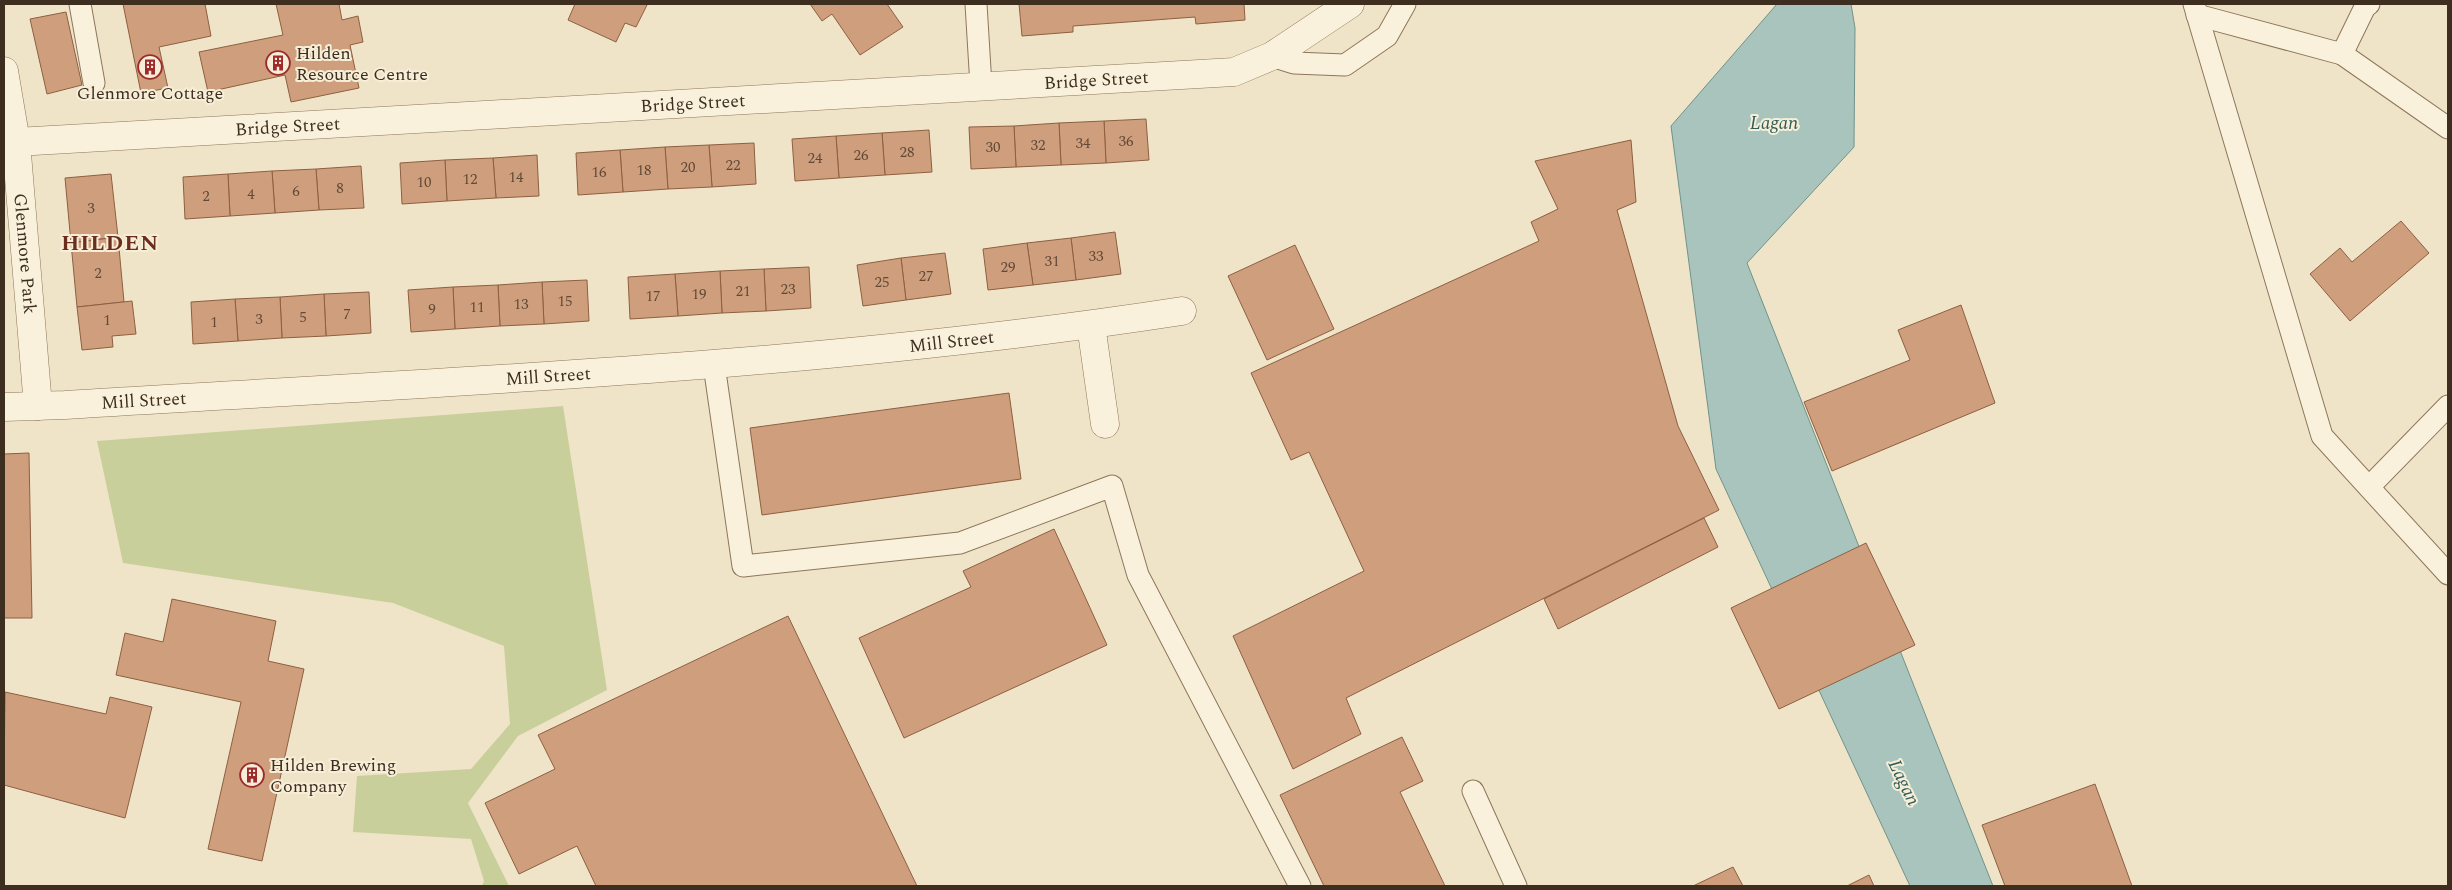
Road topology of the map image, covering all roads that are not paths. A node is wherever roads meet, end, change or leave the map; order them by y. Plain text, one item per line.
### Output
1 (80, 4) edge
2 (976, 4) edge
3 (1350, 4) edge
4 (1405, 4) edge
5 (2369, 4) edge
6 (2195, 9) edge
7 (2342, 54) junction
8 (1272, 56) junction
9 (4, 71) edge
10 (94, 83) dead end
11 (981, 86) junction
12 (2448, 128) edge
13 (16, 142) junction
14 (1182, 311) dead end
15 (1091, 325) junction
16 (714, 365) junction
17 (38, 406) junction
18 (2448, 406) edge
19 (4, 407) edge
20 (1105, 424) dead end
21 (2368, 487) junction
22 (2448, 574) edge
23 (1473, 791) dead end
24 (1300, 886) edge
25 (1516, 886) edge

1 - 10 lane
2 - 11 lane
3 - 8 street, Bridge Street
4 - 8 lane
5 - 7 lane
6 - 7 lane
6 - 21 lane
7 - 12 lane
8 - 11 street, Bridge Street
9 - 13 street, Glenmore Park
11 - 13 street, Bridge Street
13 - 17 street, Glenmore Park
14 - 15 street, Mill Street
15 - 16 street, Mill Street
15 - 20 street
16 - 17 street, Mill Street
16 - 24 lane
17 - 19 street, Mill Street
18 - 21 lane
21 - 22 lane
23 - 25 lane

